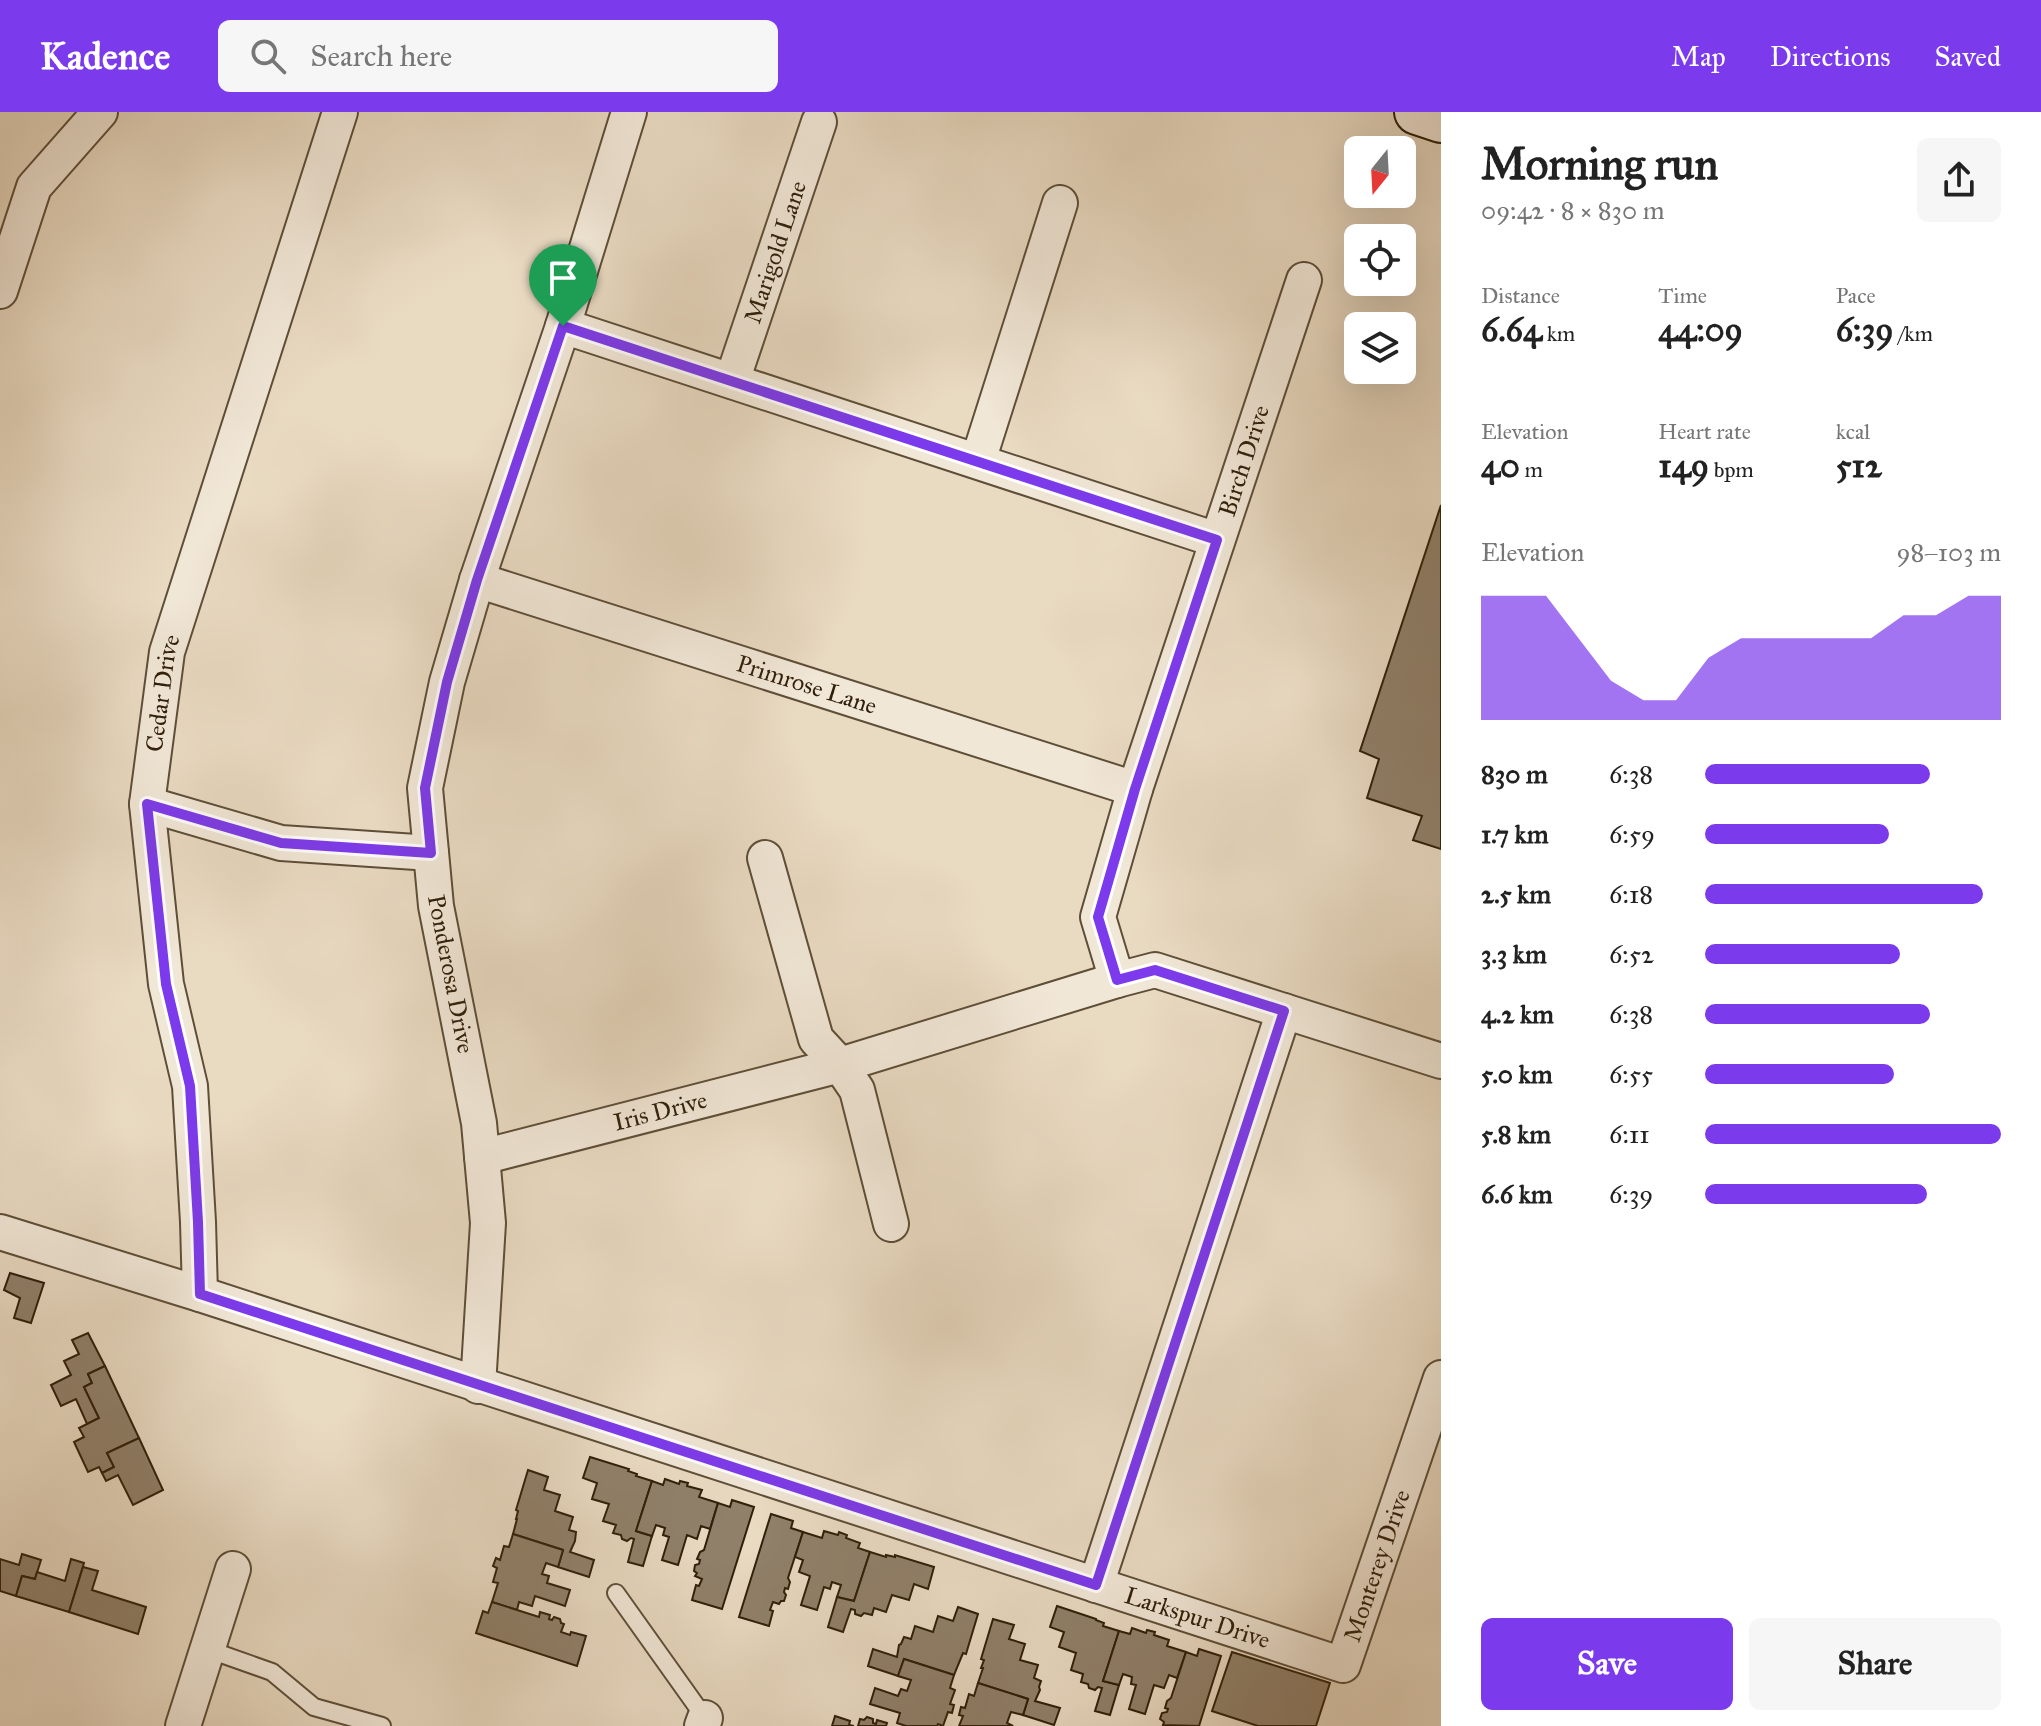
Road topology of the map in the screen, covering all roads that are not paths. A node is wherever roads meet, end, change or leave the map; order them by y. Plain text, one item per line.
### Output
1 (100, 112) edge
2 (340, 112) edge
3 (629, 112) edge
4 (1417, 112) edge
5 (1441, 120) edge
6 (819, 122) dead end
7 (1060, 203) dead end
8 (1304, 280) dead end
9 (0, 291) edge
10 (563, 326) junction
11 (732, 381) junction
12 (978, 461) junction
13 (1217, 540) junction
14 (477, 580) junction
15 (1135, 789) junction
16 (147, 804) junction
17 (431, 853) junction
18 (765, 858) dead end
19 (1117, 980) junction
20 (1284, 1011) junction
21 (1441, 1061) edge
22 (840, 1065) junction
23 (482, 1157) junction
24 (891, 1224) dead end
25 (0, 1232) edge
26 (200, 1294) junction
27 (1441, 1378) edge
28 (478, 1386) junction
29 (233, 1569) dead end
30 (1096, 1585) junction
31 (616, 1593) dead end
32 (207, 1649) junction
33 (1343, 1665) joint
34 (703, 1722) edge
35 (183, 1726) edge
36 (382, 1726) edge

1 - 9 street
2 - 16 street, Cedar Drive
3 - 10 street, Ponderosa Drive
4 - 5 main road
6 - 11 street, Marigold Lane
7 - 12 street
8 - 13 street, Birch Drive
10 - 11 street
10 - 14 street, Ponderosa Drive
11 - 12 street
12 - 13 street
13 - 15 street, Birch Drive
14 - 15 street, Primrose Lane
14 - 17 street, Ponderosa Drive
15 - 19 street, Birch Drive
16 - 17 street
16 - 26 street, Cedar Drive
17 - 23 street, Ponderosa Drive
18 - 22 street
19 - 20 street, Iris Drive
19 - 22 street, Iris Drive
20 - 21 street, Iris Drive
20 - 30 street
22 - 23 street, Iris Drive
22 - 24 street
23 - 28 street, Ponderosa Drive
25 - 26 street, Larkspur Drive
26 - 28 street, Larkspur Drive
27 - 33 street, Monterey Drive
28 - 30 street, Larkspur Drive
29 - 32 street
30 - 33 street, Larkspur Drive
31 - 34 lane
32 - 35 street
32 - 36 lane

